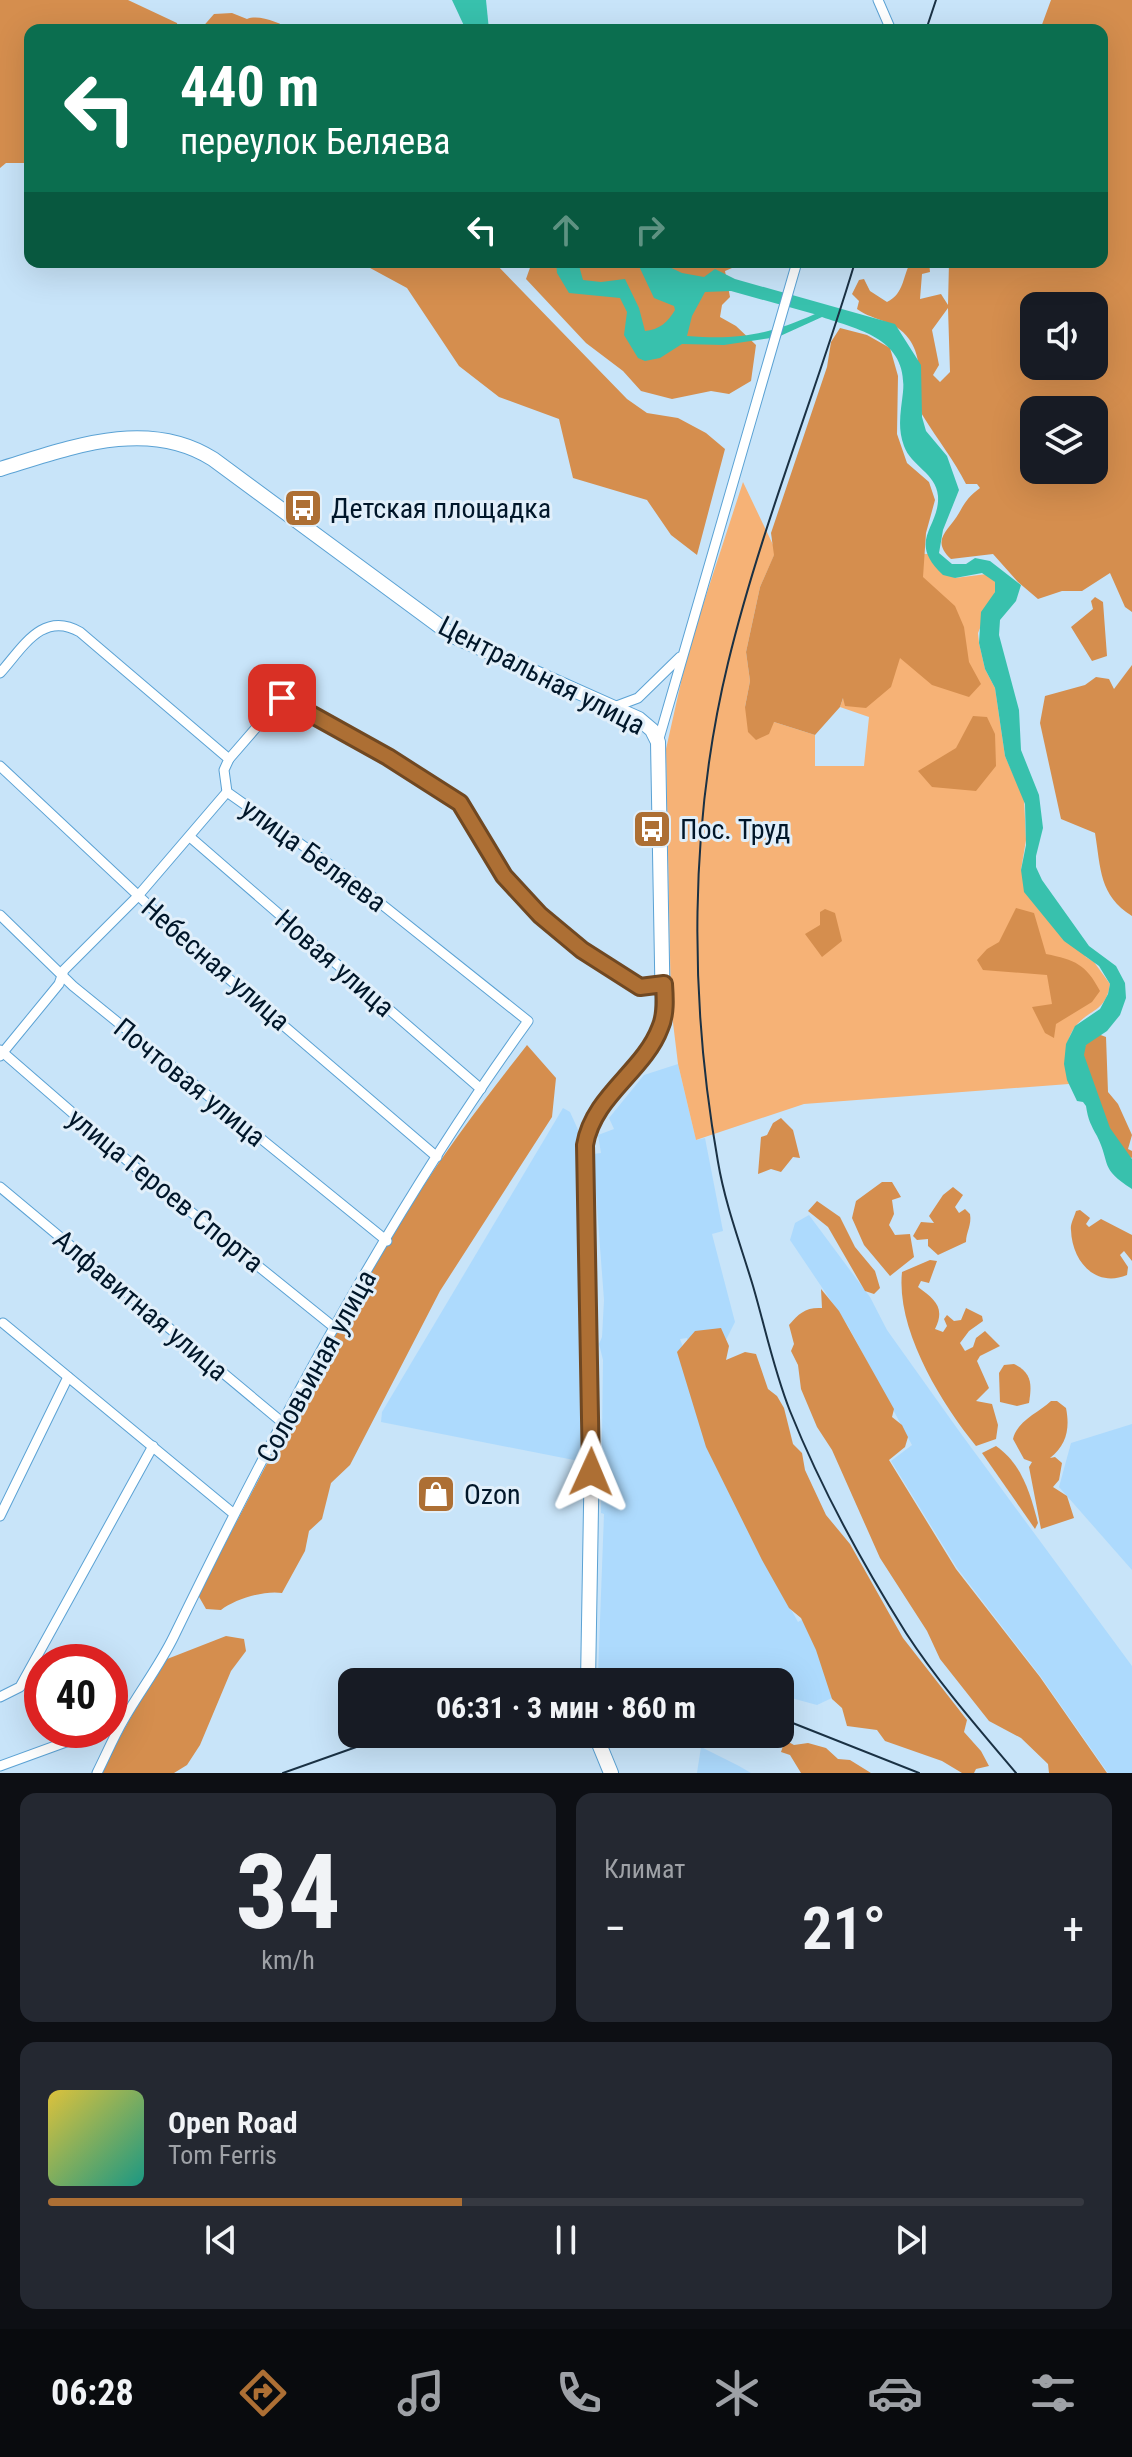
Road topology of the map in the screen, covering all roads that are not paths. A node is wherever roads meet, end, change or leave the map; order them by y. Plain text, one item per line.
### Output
1 (878, 0) edge
2 (889, 24) edge
3 (795, 268) edge
4 (0, 469) edge
5 (682, 655) junction
6 (0, 673) edge
7 (614, 707) junction
8 (658, 742) junction
9 (229, 759) junction
10 (0, 766) edge
11 (227, 792) junction
12 (190, 837) junction
13 (137, 897) junction
14 (0, 915) edge
15 (63, 976) junction
16 (664, 984) junction
17 (528, 1021) joint
18 (1, 1053) edge
19 (481, 1089) junction
20 (437, 1157) junction
21 (0, 1187) edge
22 (387, 1241) junction
23 (0, 1312) edge
24 (2, 1324) edge
25 (335, 1328) junction
26 (68, 1377) junction
27 (283, 1423) junction
28 (153, 1446) junction
29 (234, 1514) junction
30 (0, 1516) edge
31 (588, 1668) edge
32 (0, 1697) edge
33 (128, 1712) edge
34 (50, 1748) edge
35 (109, 1748) edge
36 (601, 1748) edge
37 (0, 1766) edge
38 (97, 1773) edge
39 (611, 1773) edge

1 - 2 street
3 - 5 street
4 - 7 street, Центральная улица
5 - 7 street
5 - 8 street
6 - 9 street, улица Беляева
7 - 8 street, Центральная улица
8 - 16 street
9 - 11 street, улица Беляева
9 - 16 street
10 - 13 street, Небесная улица
11 - 12 street
11 - 17 street, улица Беляева
12 - 13 street
12 - 19 street, Новая улица
13 - 15 street
13 - 20 street, Небесная улица
14 - 15 street, Почтовая улица
15 - 18 street
15 - 22 street, Почтовая улица
16 - 31 street
17 - 19 street, Соловьиная улица
18 - 25 street, улица Героев Спорта
19 - 20 street, Соловьиная улица
20 - 22 street, Соловьиная улица
21 - 27 street, Алфавитная улица
22 - 25 street, Соловьиная улица
23 - 24 street
24 - 26 street
25 - 27 street, Соловьиная улица
26 - 28 street
26 - 30 street
27 - 29 street, Соловьиная улица
28 - 29 street
28 - 32 street
29 - 33 street, Соловьиная улица
34 - 37 street
35 - 38 street, Соловьиная улица
36 - 39 street

